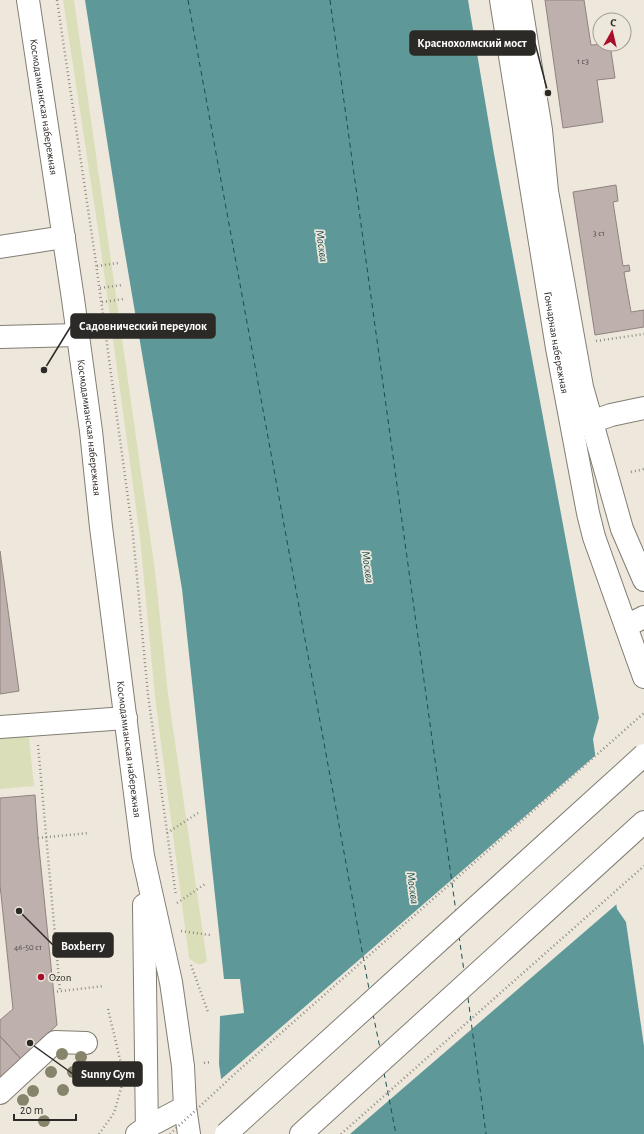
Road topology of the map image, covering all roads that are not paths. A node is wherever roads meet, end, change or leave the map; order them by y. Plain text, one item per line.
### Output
1 (28, 0) edge
2 (501, 0) edge
3 (520, 0) edge
4 (64, 237) junction
5 (0, 247) edge
6 (78, 335) junction
7 (0, 337) edge
8 (644, 408) edge
9 (591, 422) junction
10 (644, 580) edge
11 (635, 621) edge
12 (644, 677) edge
13 (126, 718) junction
14 (0, 727) edge
15 (644, 755) edge
16 (644, 822) edge
17 (143, 856) junction
18 (86, 1043) dead end
19 (0, 1093) edge
20 (185, 1107) junction
21 (144, 1132) edge
22 (189, 1134) edge
23 (226, 1134) edge
24 (301, 1134) edge

1 - 4 main road, Космодамианская набережная
2 - 11 main road, Гончарная набережная
3 - 9 main road, Гончарная набережная
4 - 5 main road
4 - 6 main road, Космодамианская набережная
6 - 7 main road
6 - 13 main road, Космодамианская набережная
8 - 9 main road
9 - 10 main road, Гончарная набережная
11 - 12 main road, Гончарная набережная
13 - 14 main road
13 - 17 main road, Космодамианская набережная
15 - 23 main road, bridge
16 - 24 main road
17 - 20 main road, Космодамианская набережная
17 - 21 main road, Космодамианская набережная
18 - 19 main road
20 - 21 main road
20 - 22 main road, Космодамианская набережная

